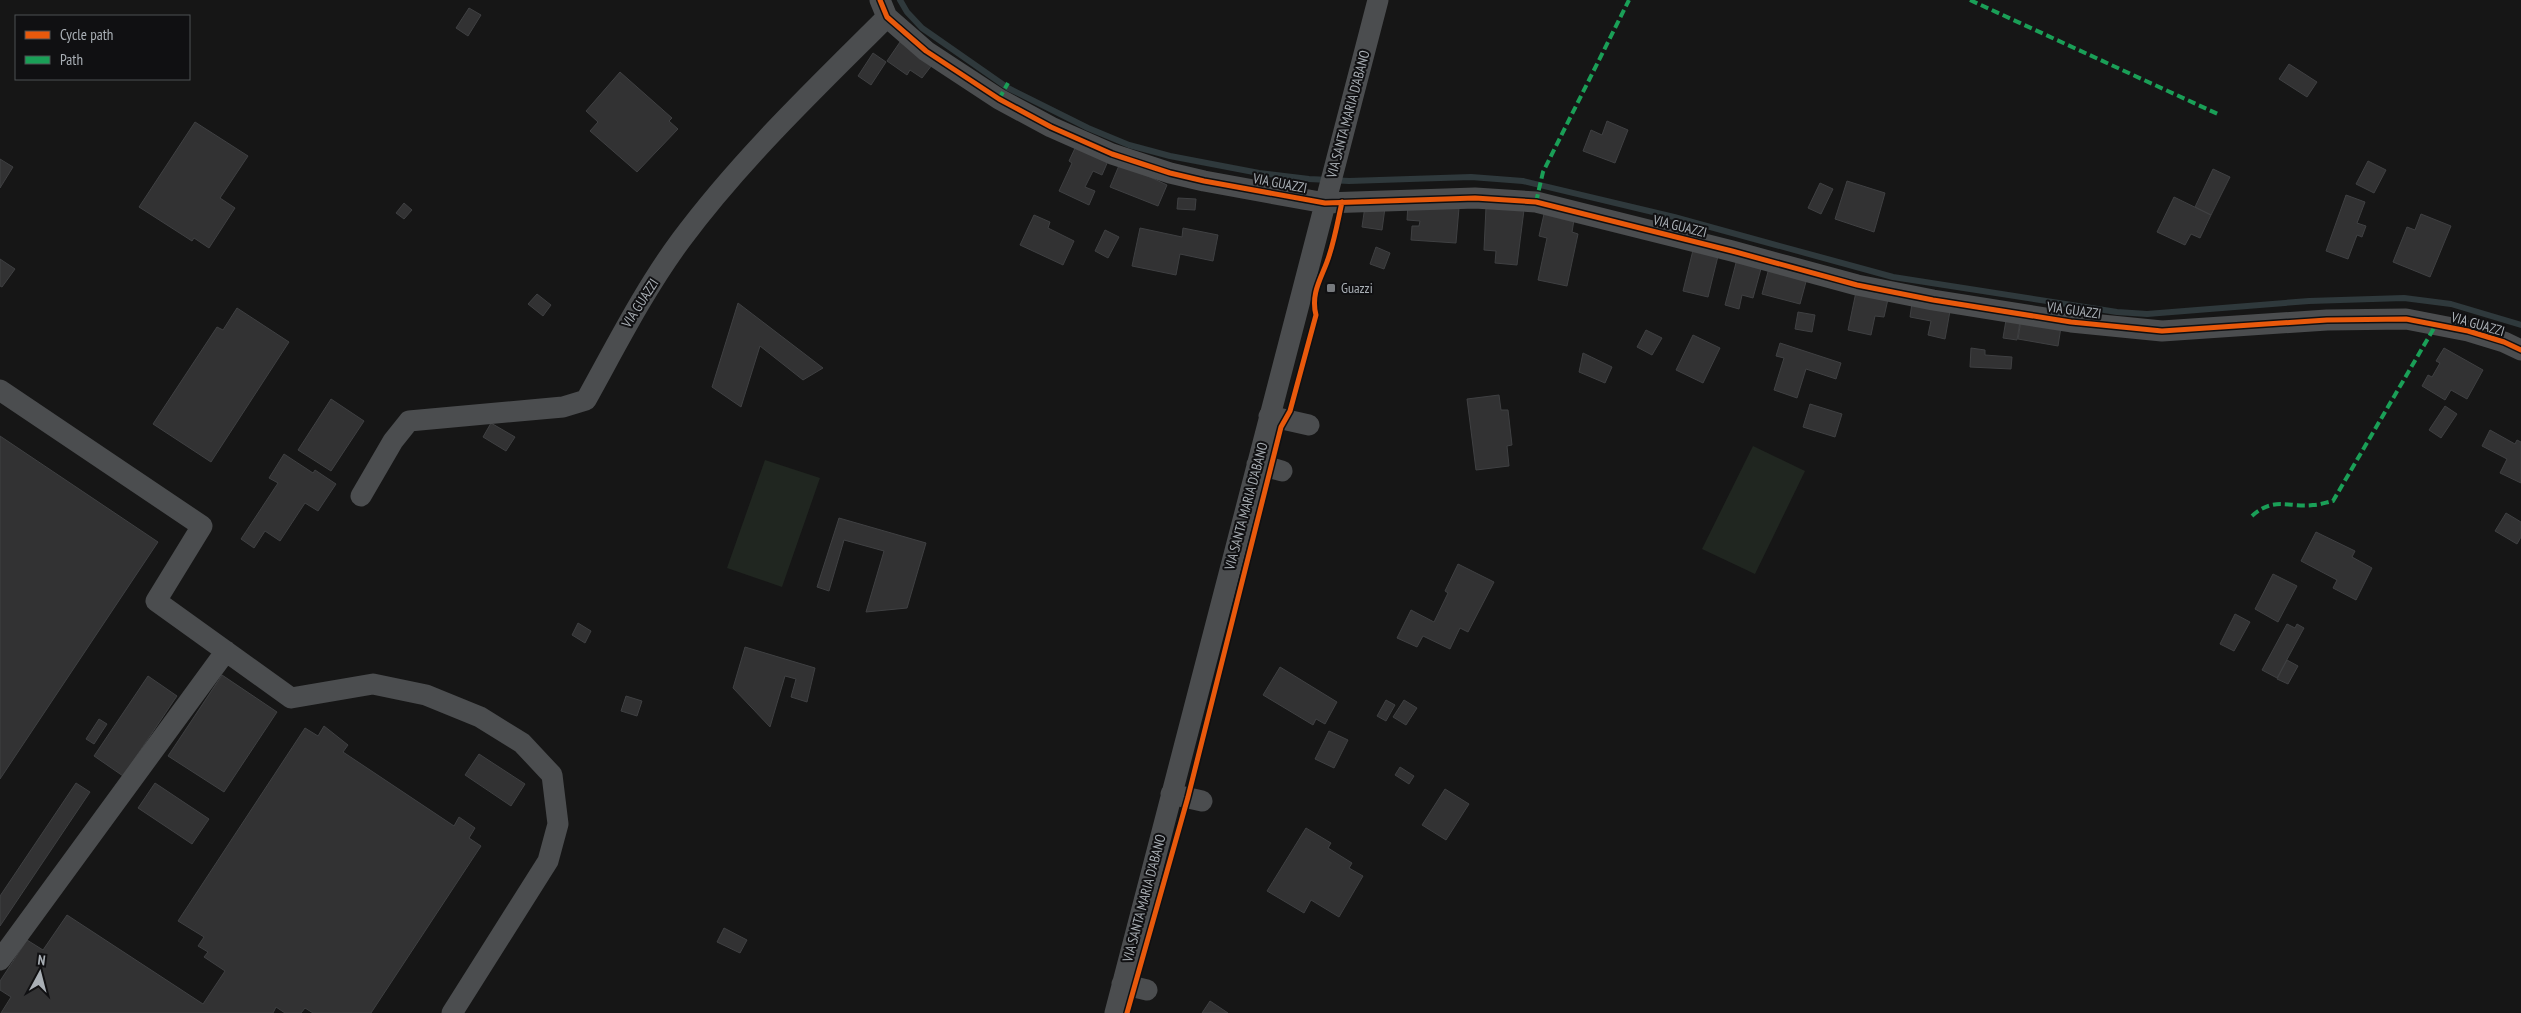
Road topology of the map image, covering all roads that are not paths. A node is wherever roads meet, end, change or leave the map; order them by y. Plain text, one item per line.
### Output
1 (1378, 0) edge
2 (883, 8) edge
3 (1326, 198) junction
4 (2521, 350) edge
5 (0, 390) edge
6 (1269, 416) junction
7 (1309, 425) dead end
8 (1257, 464) junction
9 (1282, 471) dead end
10 (361, 496) dead end
11 (226, 651) junction
12 (1171, 794) junction
13 (1202, 801) dead end
14 (0, 960) edge
15 (1122, 984) junction
16 (1147, 990) dead end
17 (452, 1013) edge
18 (1114, 1013) edge

1 - 3 street, VIA SANTA MARIA D'ABANO
2 - 3 street, VIA GUAZZI
2 - 10 street, VIA GUAZZI
3 - 4 street, VIA GUAZZI
3 - 6 street, VIA SANTA MARIA D'ABANO
5 - 11 street
6 - 7 street
6 - 8 street, VIA SANTA MARIA D'ABANO
8 - 9 street
8 - 12 street, VIA SANTA MARIA D'ABANO
11 - 14 street
11 - 17 street
12 - 13 street
12 - 15 street, VIA SANTA MARIA D'ABANO
15 - 16 street
15 - 18 street, VIA SANTA MARIA D'ABANO

